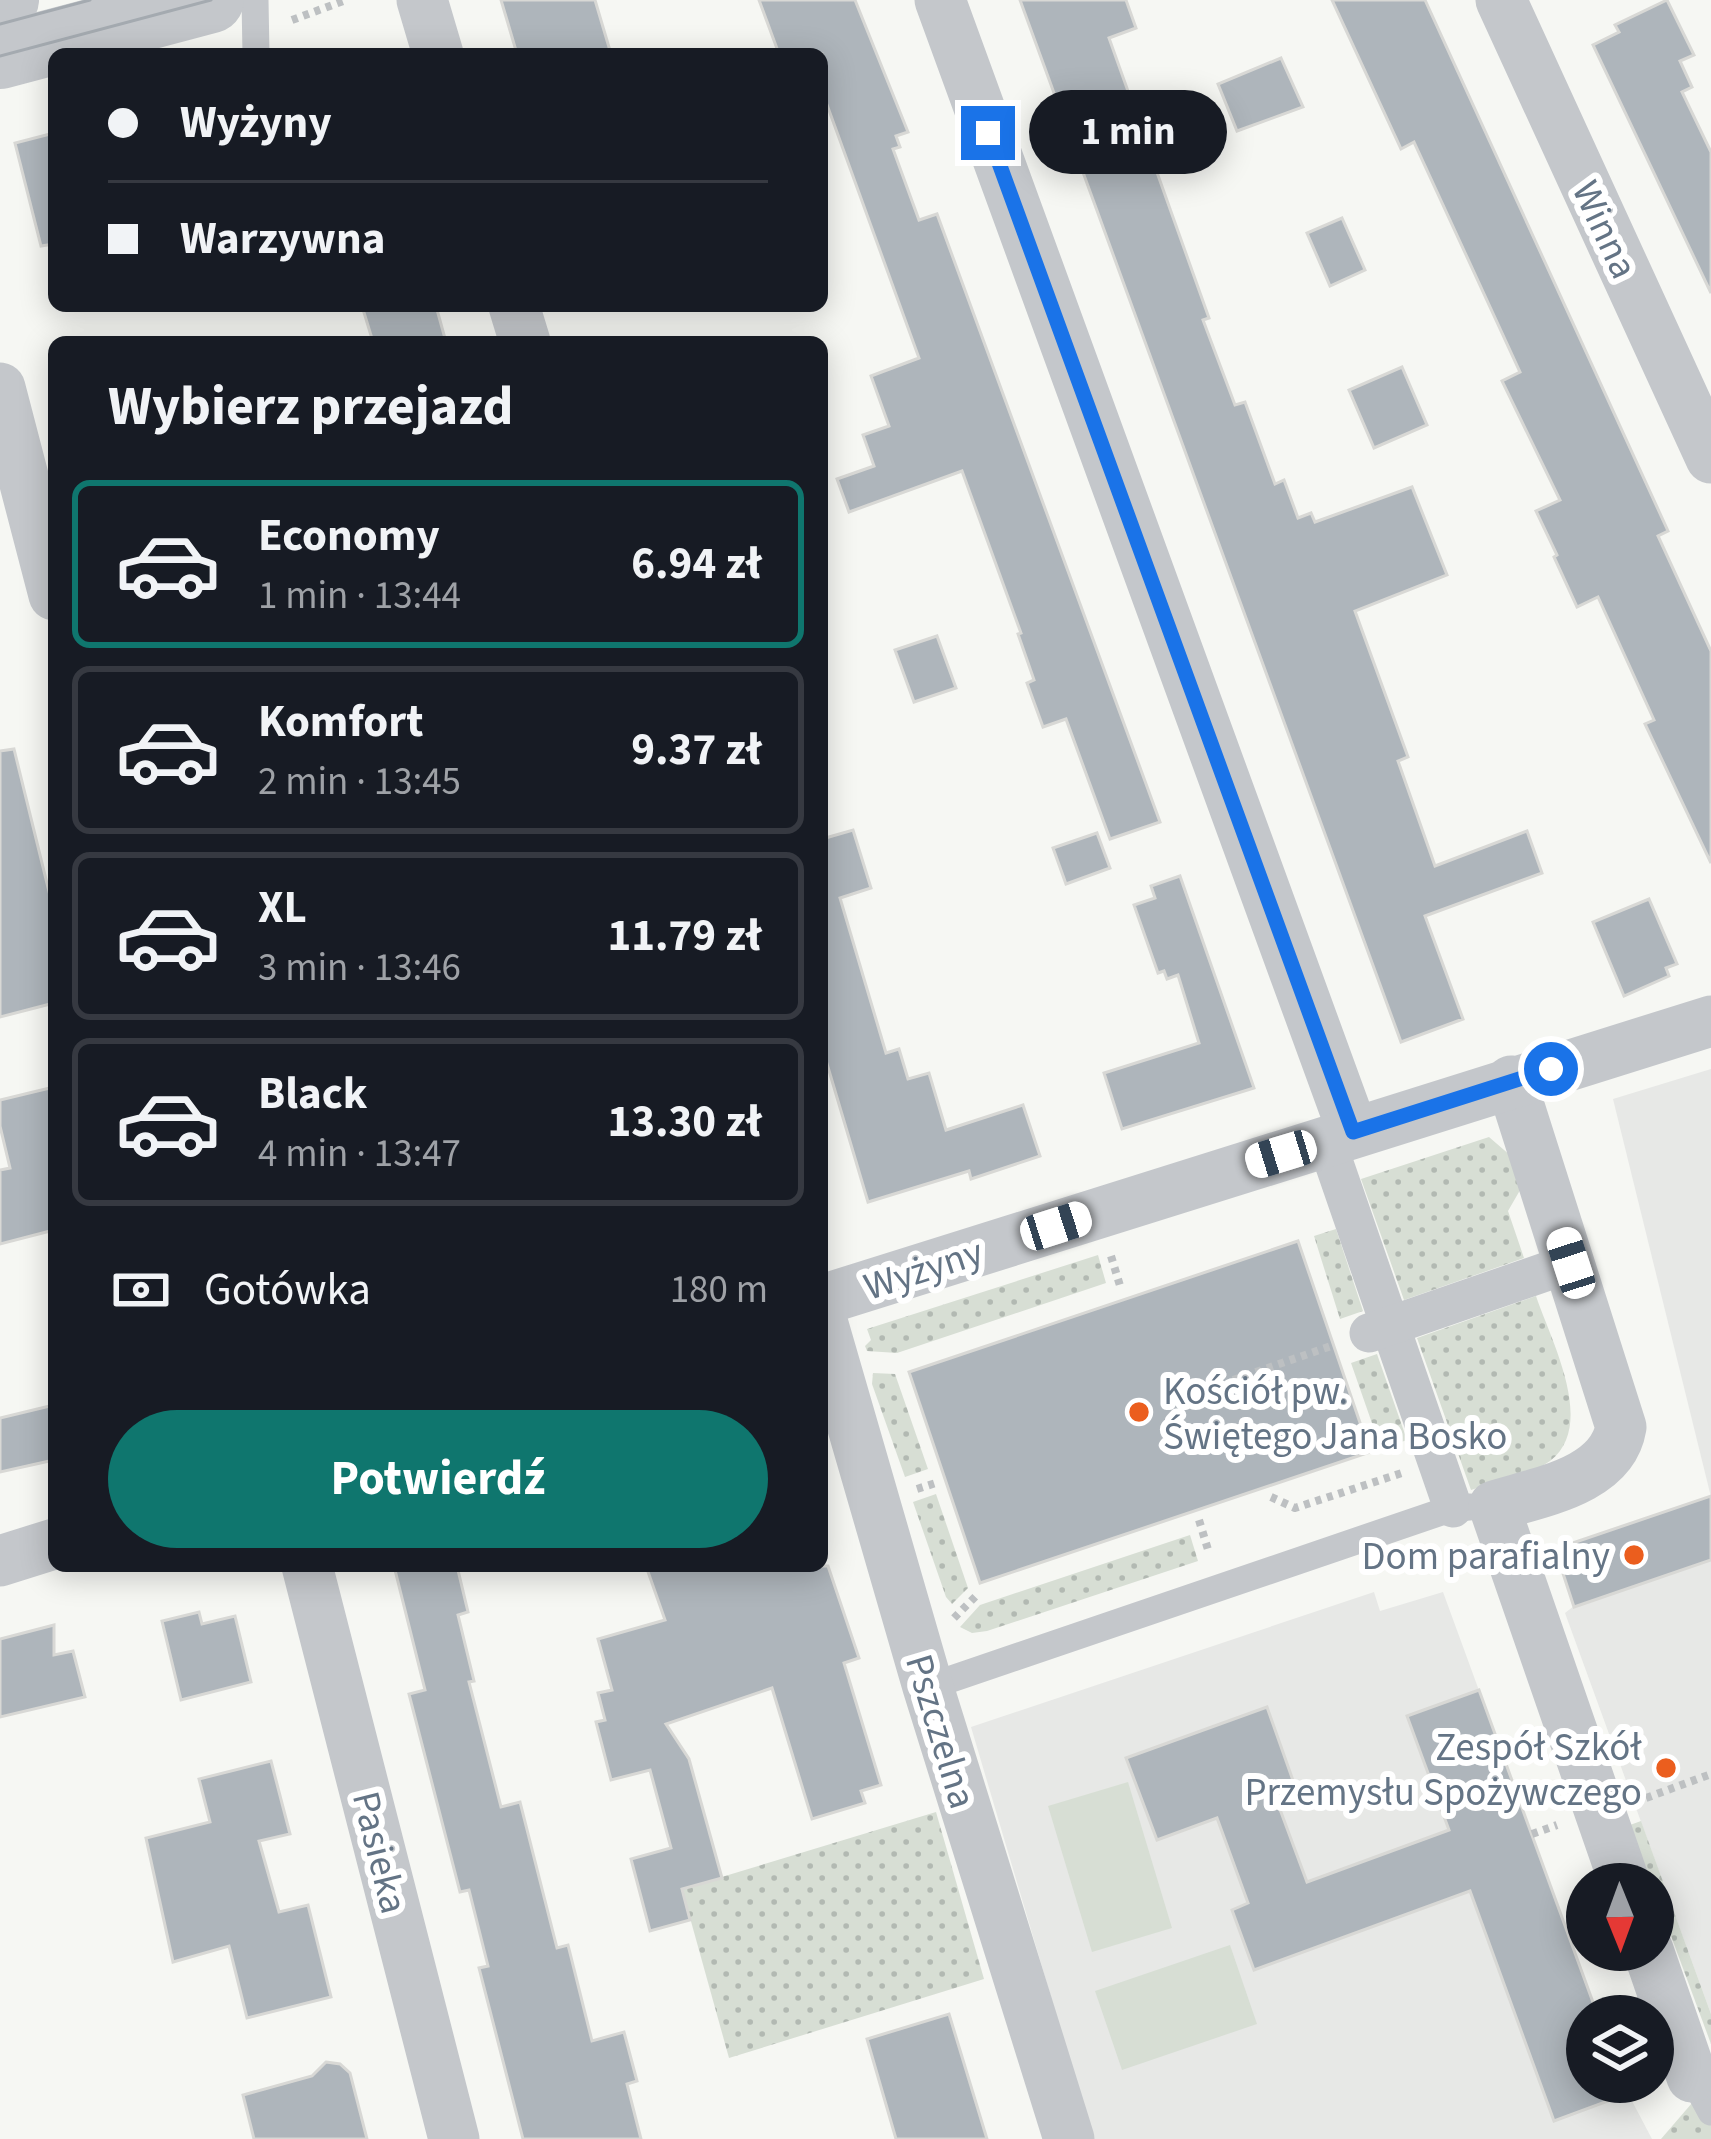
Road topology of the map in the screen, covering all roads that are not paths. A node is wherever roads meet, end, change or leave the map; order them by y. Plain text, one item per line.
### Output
1 (211, 0) edge
2 (255, 0) edge
3 (422, 0) edge
4 (940, 0) edge
5 (1501, 0) edge
6 (256, 48) edge
7 (436, 48) edge
8 (0, 56) edge
9 (0, 388) edge
10 (1711, 458) edge
11 (48, 572) edge
12 (1711, 1021) edge
13 (1511, 1081) junction
14 (1340, 1136) junction
15 (1571, 1263) junction
16 (828, 1298) edge
17 (1364, 1335) junction
18 (828, 1342) edge
19 (1473, 1507) junction
20 (48, 1546) edge
21 (0, 1561) edge
22 (309, 1572) edge
23 (928, 1687) junction
24 (1617, 1863) edge
25 (1656, 1971) edge
26 (1702, 2094) edge
27 (454, 2139) edge
28 (1069, 2139) edge

1 - 8 street
2 - 6 lane
3 - 7 street
4 - 14 street
5 - 10 street, Winna
9 - 11 street
12 - 13 street, Wyżyny
13 - 14 street, Wyżyny
13 - 15 street
14 - 16 street, Wyżyny
14 - 17 street
15 - 17 street
15 - 19 street
17 - 19 street
18 - 23 street, Pszczelna
19 - 23 lane
19 - 24 street
20 - 21 street
22 - 27 street, Pasieka
23 - 28 street, Pszczelna
25 - 26 street

